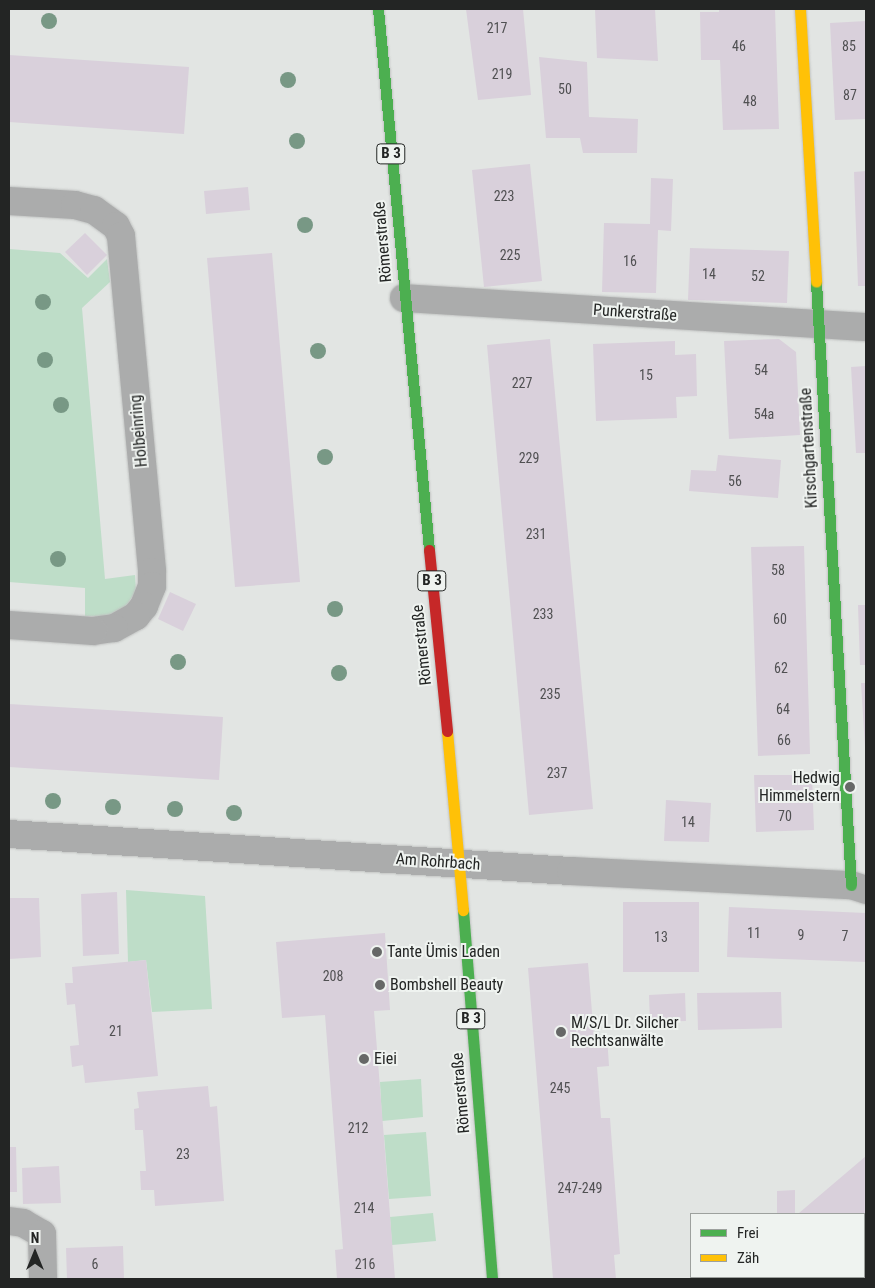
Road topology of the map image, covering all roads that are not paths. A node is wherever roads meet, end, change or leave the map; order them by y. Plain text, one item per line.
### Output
1 (378, 9) edge
2 (800, 9) edge
3 (9, 201) edge
4 (404, 298) junction
5 (818, 325) junction
6 (866, 327) edge
7 (9, 625) edge
8 (9, 834) edge
9 (459, 864) junction
10 (859, 888) edge
11 (9, 1221) edge
12 (43, 1279) edge
13 (492, 1279) edge

1 - 4 main road, Römerstraße / B 3
2 - 5 main road, Kirschgartenstraße
3 - 7 street, Holbeinring
4 - 5 street, Punkerstraße
4 - 9 main road, Römerstraße / B 3
5 - 6 street, Punkerstraße
5 - 10 main road, Kirschgartenstraße
8 - 9 street, Am Rohrbach
9 - 10 street, Am Rohrbach
9 - 13 main road, Römerstraße / B 3
11 - 12 street

